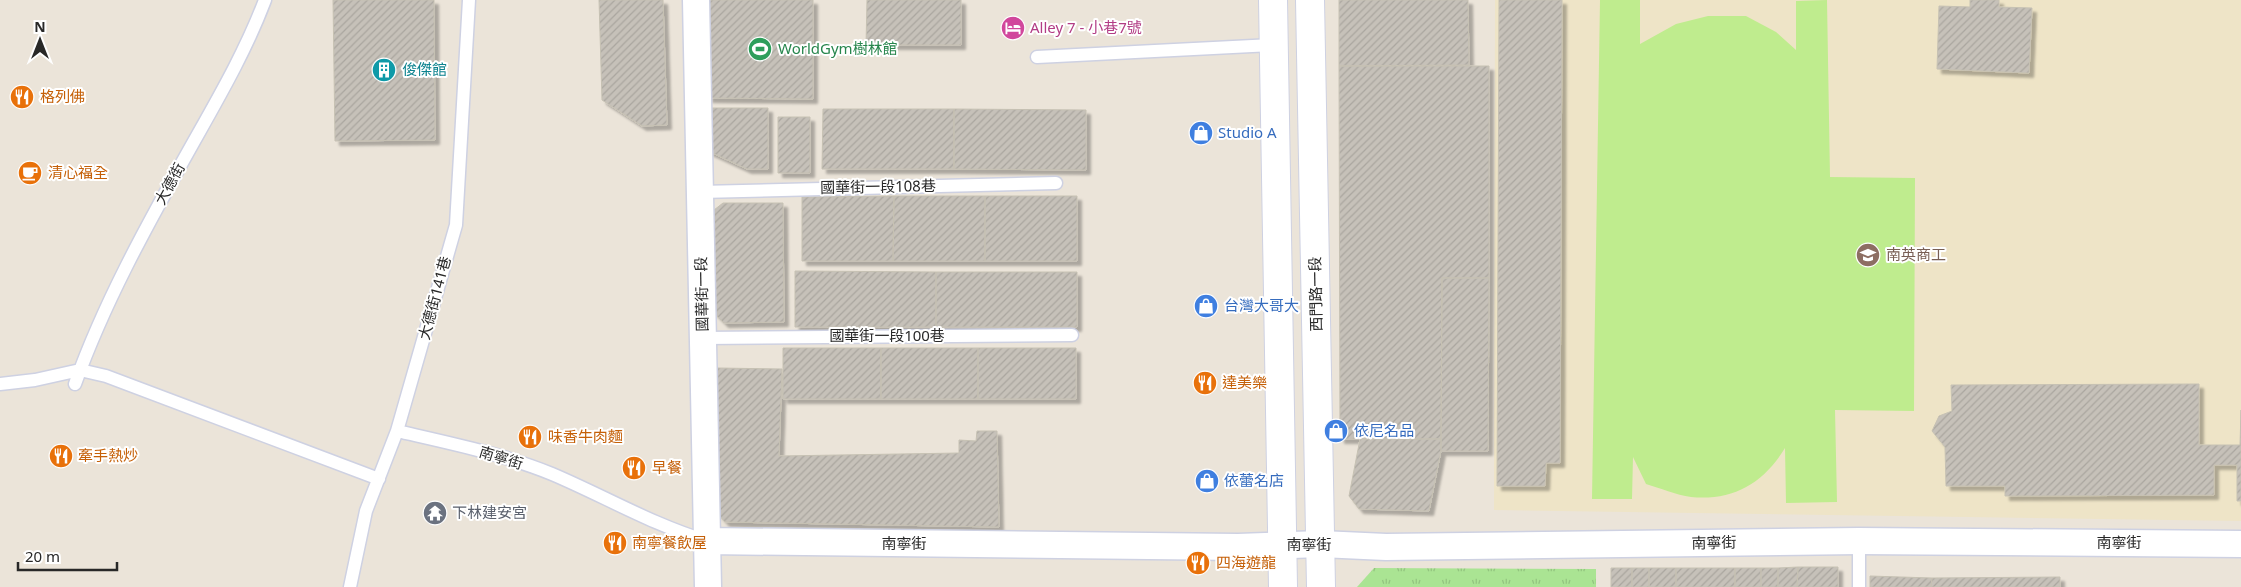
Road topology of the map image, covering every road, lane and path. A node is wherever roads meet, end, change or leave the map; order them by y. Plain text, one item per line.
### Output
1 (265, 0) edge
2 (469, 0) edge
3 (696, 0) edge
4 (1273, 0) edge
5 (1310, 0) edge
6 (1274, 45) junction
7 (1037, 57) dead end
8 (1056, 183) dead end
9 (700, 192) junction
10 (1072, 335) dead end
11 (702, 338) junction
12 (80, 370) junction
13 (0, 384) edge
14 (75, 384) dead end
15 (397, 431) junction
16 (379, 479) junction
17 (707, 541) junction
18 (1859, 541) junction
19 (1321, 544) junction
20 (2241, 544) edge
21 (1282, 545) junction
22 (350, 587) edge
23 (708, 587) edge
24 (1283, 587) edge
25 (1321, 587) edge
26 (1859, 587) edge

1 - 12 lane, 大德街
2 - 15 lane, 大德街141巷
3 - 9 street, 國華街一段
4 - 6 street
5 - 19 street, 西門路一段
6 - 7 lane
6 - 21 street
8 - 9 lane, 國華街一段108巷
9 - 11 street, 國華街一段
10 - 11 lane, 國華街一段100巷
11 - 17 street, 國華街一段
12 - 13 lane
12 - 14 lane, 大德街
12 - 16 lane
15 - 16 lane, 大德街141巷
15 - 17 lane, 南寧街
16 - 22 lane, 大德街141巷
17 - 21 street, 南寧街
17 - 23 street, 國華街一段
18 - 19 street, 南寧街
18 - 20 street, 南寧街
18 - 26 lane
19 - 21 street, 南寧街
19 - 25 street, 西門路一段
21 - 24 street

